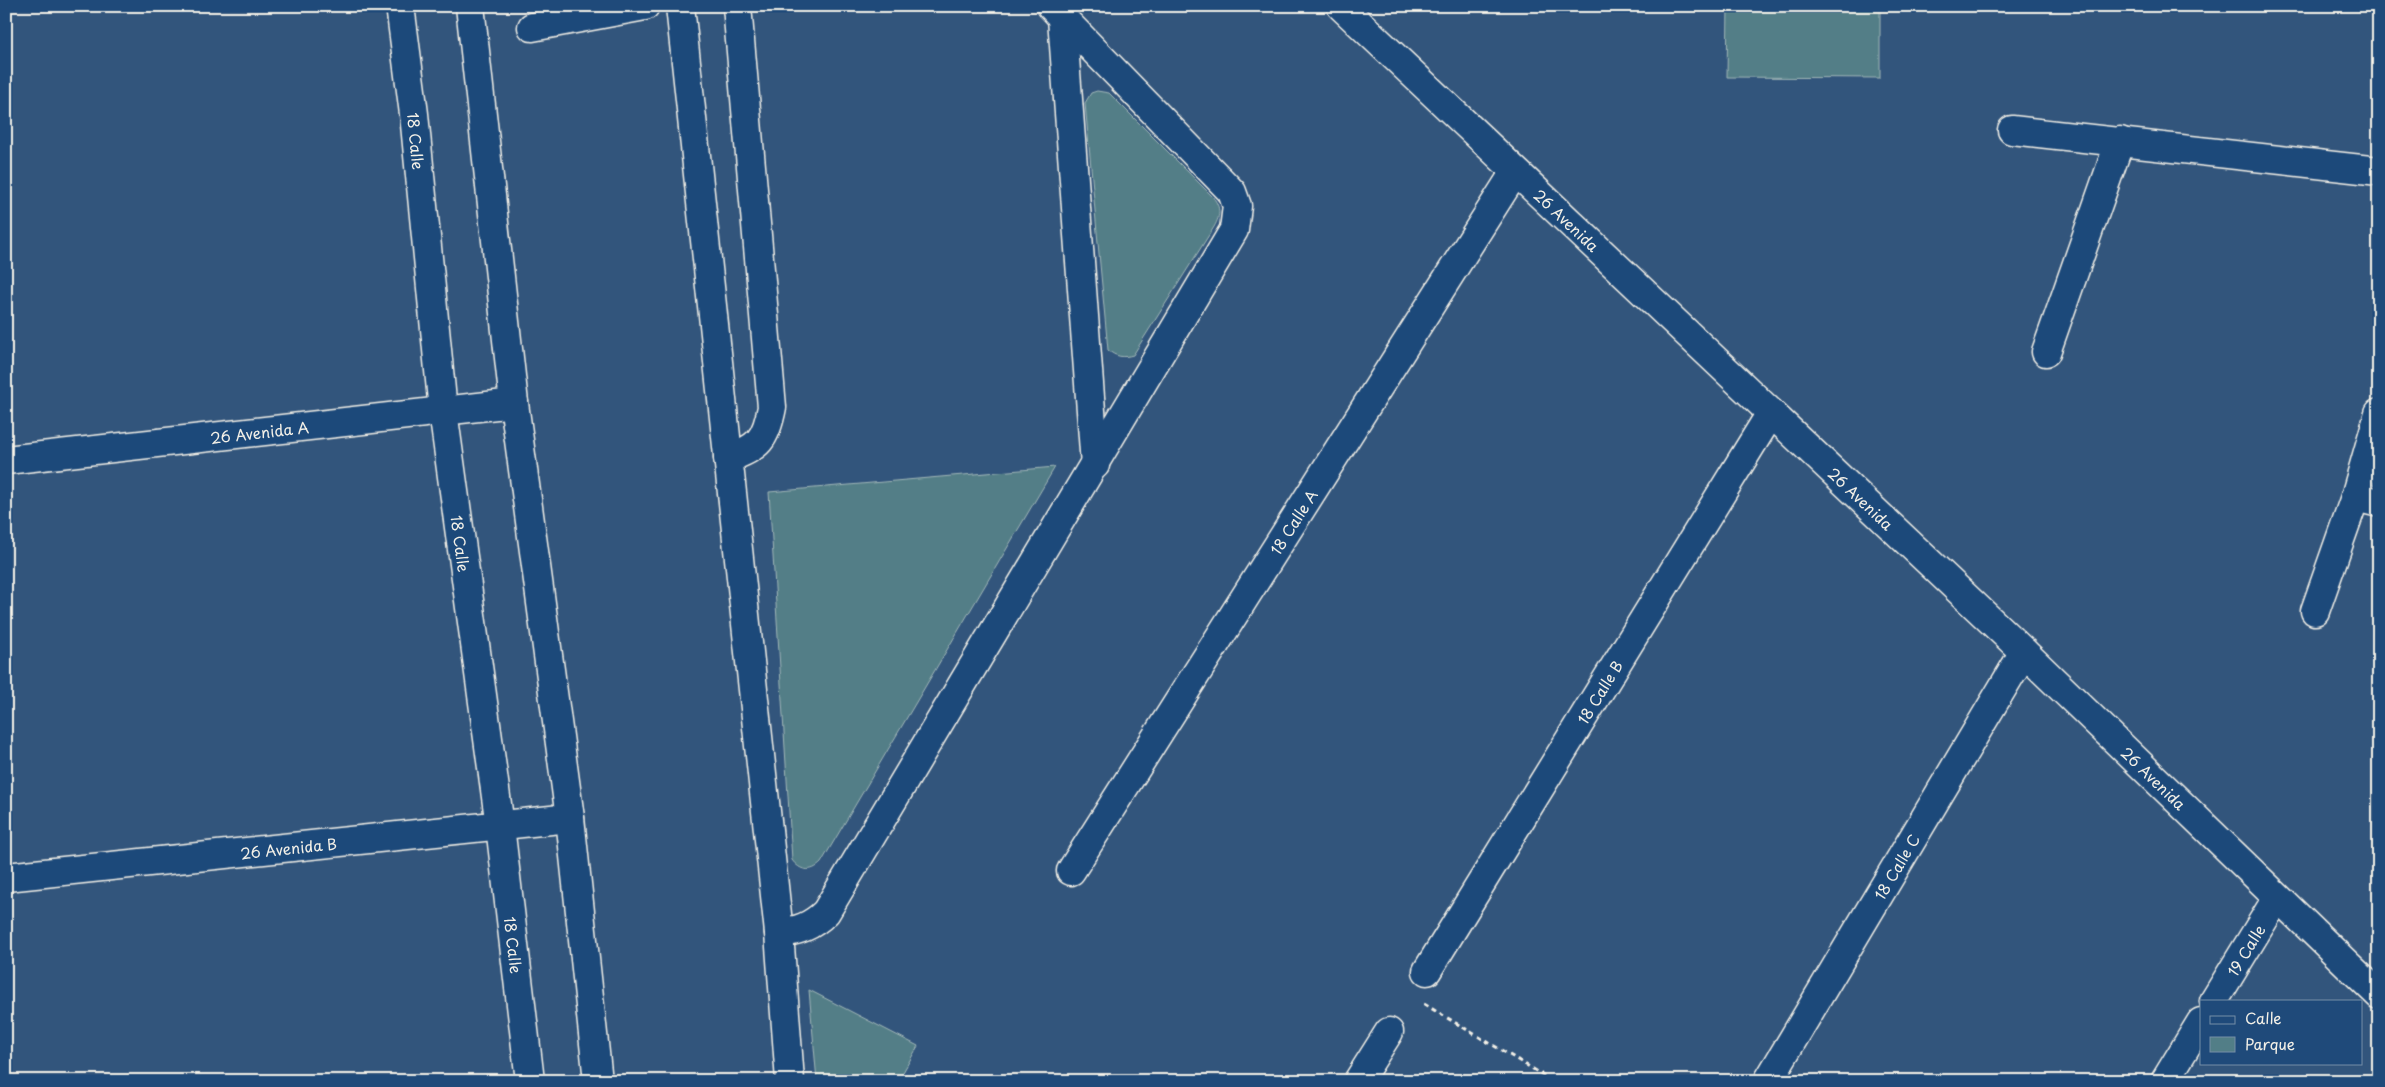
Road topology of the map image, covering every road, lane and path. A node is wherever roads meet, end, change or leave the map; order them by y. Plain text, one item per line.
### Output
1 (400, 6) edge
2 (470, 6) edge
3 (645, 6) edge
4 (680, 6) edge
5 (737, 6) edge
6 (1341, 6) edge
7 (1056, 12) edge
8 (532, 27) dead end
9 (2012, 130) dead end
10 (2120, 141) junction
11 (2379, 171) edge
12 (1515, 172) junction
13 (2046, 352) dead end
14 (514, 403) junction
15 (443, 411) junction
16 (1771, 413) junction
17 (2379, 414) edge
18 (728, 458) junction
19 (6, 460) edge
20 (1095, 466) junction
21 (2367, 500) edge
22 (2315, 612) dead end
23 (2024, 652) junction
24 (570, 818) junction
25 (500, 826) junction
26 (1071, 871) dead end
27 (6, 877) edge
28 (2277, 898) junction
29 (779, 933) junction
30 (1427, 971) joint
31 (2379, 995) edge
32 (2215, 1000) edge
33 (2200, 1024) edge
34 (1389, 1032) dead end
35 (530, 1081) edge
36 (598, 1081) edge
37 (790, 1081) edge
38 (1358, 1081) edge
39 (1553, 1081) edge
40 (1768, 1081) edge
41 (2166, 1081) edge

1 - 15 street, 18 Calle
2 - 14 street
3 - 8 street
4 - 18 street
5 - 18 street
6 - 12 street, 26 Avenida
7 - 20 street
7 - 20 street
9 - 10 street
10 - 11 street
10 - 13 street
12 - 16 street, 26 Avenida
12 - 26 street, 18 Calle A
14 - 15 street, 26 Avenida A
14 - 24 street
15 - 19 street, 26 Avenida A
15 - 25 street, 18 Calle
16 - 23 street, 26 Avenida
16 - 30 street, 18 Calle B
17 - 21 street
18 - 29 street
20 - 29 street
21 - 22 street
23 - 28 street, 26 Avenida
23 - 40 street, 18 Calle C
24 - 25 street, 26 Avenida B
24 - 36 street
25 - 27 street, 26 Avenida B
25 - 35 street, 18 Calle
28 - 31 street, 26 Avenida
28 - 32 street, 19 Calle
29 - 37 street
30 - 39 path
33 - 41 street
34 - 38 street

